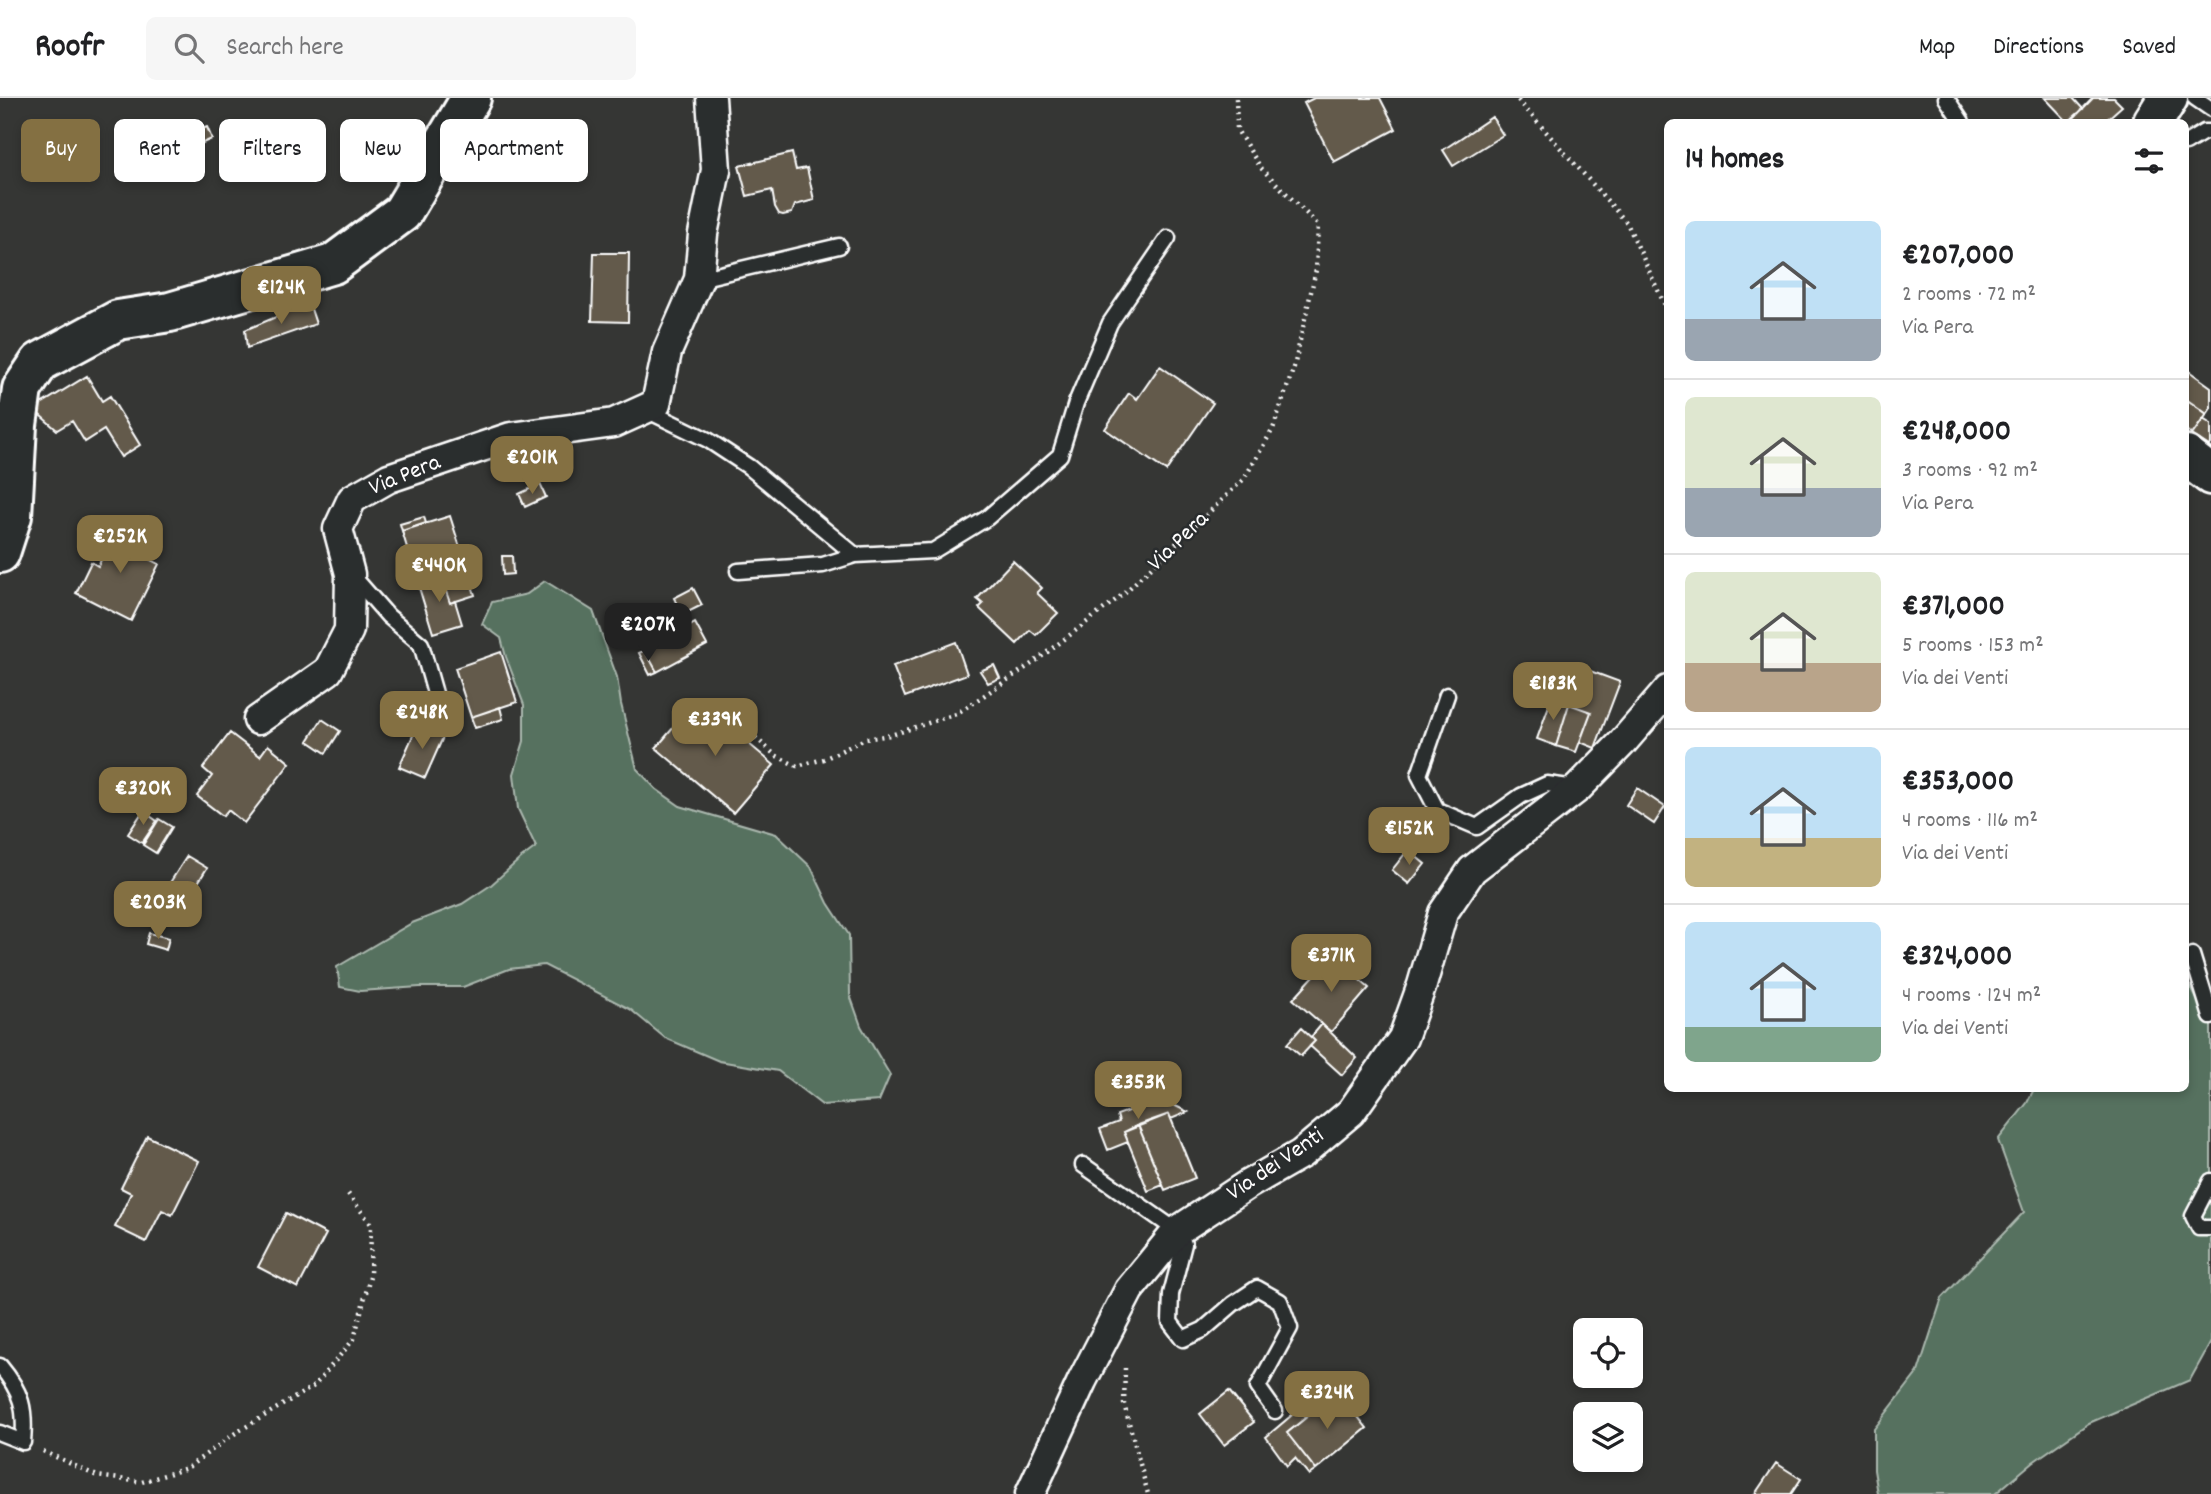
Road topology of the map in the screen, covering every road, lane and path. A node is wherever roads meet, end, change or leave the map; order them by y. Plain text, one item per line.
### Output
1 (471, 98) edge
2 (711, 98) edge
3 (1236, 98) edge
4 (1947, 98) edge
5 (2168, 98) edge
6 (2195, 98) edge
7 (1518, 100) dead end
8 (2211, 109) edge
9 (1960, 119) edge
10 (2155, 119) edge
11 (2211, 132) edge
12 (2189, 141) edge
13 (1168, 238) dead end
14 (839, 246) dead end
15 (699, 279) junction
16 (1664, 303) edge
17 (644, 409) junction
18 (2189, 458) edge
19 (2211, 475) edge
20 (0, 553) edge
21 (855, 555) junction
22 (738, 571) dead end
23 (350, 574) junction
24 (1447, 695) dead end
25 (1664, 695) edge
26 (442, 718) dead end
27 (258, 720) dead end
28 (744, 728) dead end
29 (1578, 788) junction
30 (2192, 956) dead end
31 (2211, 1017) edge
32 (1083, 1164) dead end
33 (2211, 1181) edge
34 (346, 1191) dead end
35 (2211, 1228) edge
36 (1177, 1231) junction
37 (1125, 1363) dead end
38 (0, 1366) edge
39 (1275, 1411) dead end
40 (0, 1433) edge
41 (23, 1442) junction
42 (0, 1445) edge
43 (1030, 1494) edge
44 (1147, 1494) edge

1 - 20 street
2 - 15 street
3 - 28 path, Via Pera
4 - 9 lane
5 - 10 street
6 - 8 lane
7 - 16 path
11 - 12 lane
13 - 21 lane
14 - 15 lane
15 - 17 street
17 - 21 lane
17 - 23 street, Via Pera
18 - 19 street
21 - 22 lane
23 - 26 lane
23 - 27 street, Via Pera
24 - 29 lane
25 - 29 street, Via dei Venti
29 - 36 street, Via dei Venti
30 - 31 lane
32 - 36 lane
33 - 35 lane
34 - 41 path
36 - 39 lane
36 - 43 street, Via dei Venti
37 - 44 path
38 - 41 lane
40 - 41 lane
41 - 42 lane

